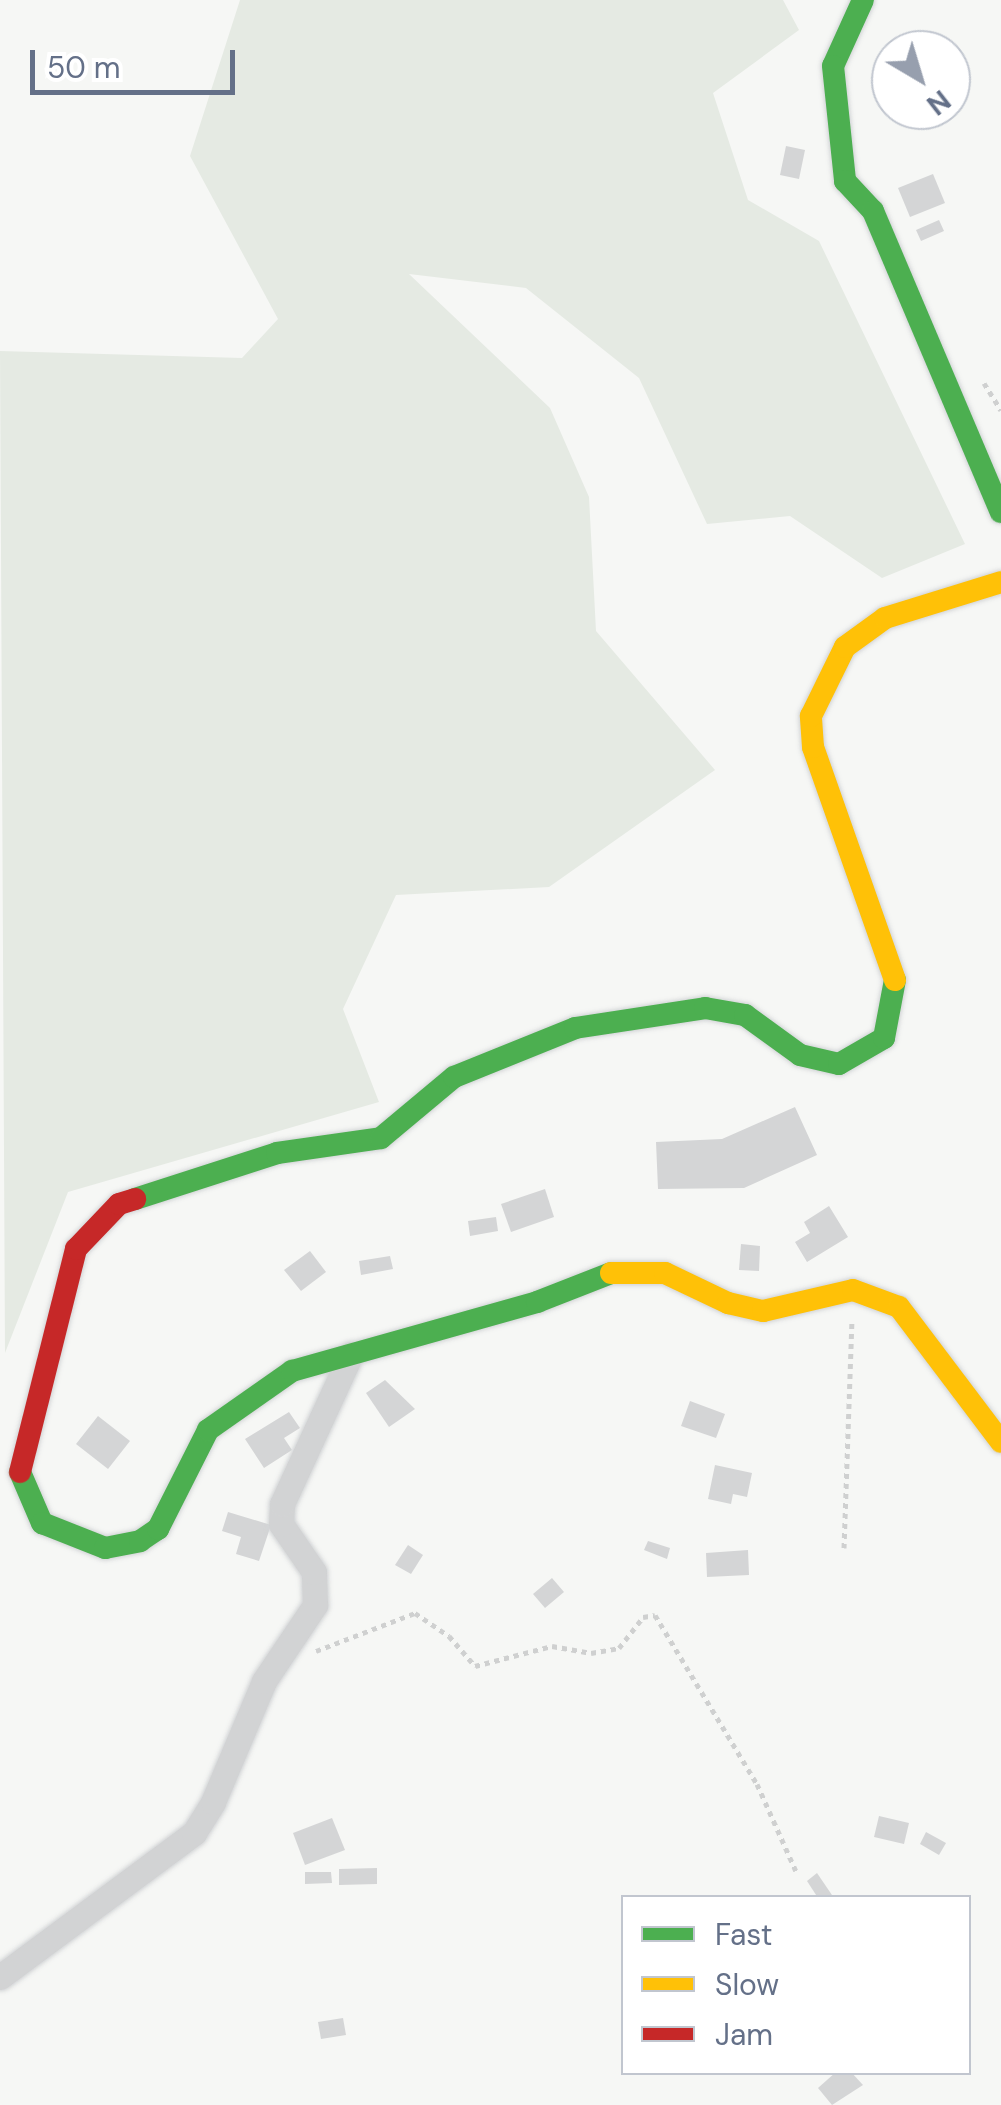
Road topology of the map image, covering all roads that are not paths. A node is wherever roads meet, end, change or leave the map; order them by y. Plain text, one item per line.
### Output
1 (863, 0) edge
2 (1001, 512) edge
3 (1001, 582) edge
4 (350, 1354) junction
5 (1001, 1442) edge
6 (0, 1976) edge

1 - 2 main road
3 - 4 main road
4 - 5 main road
4 - 6 street

